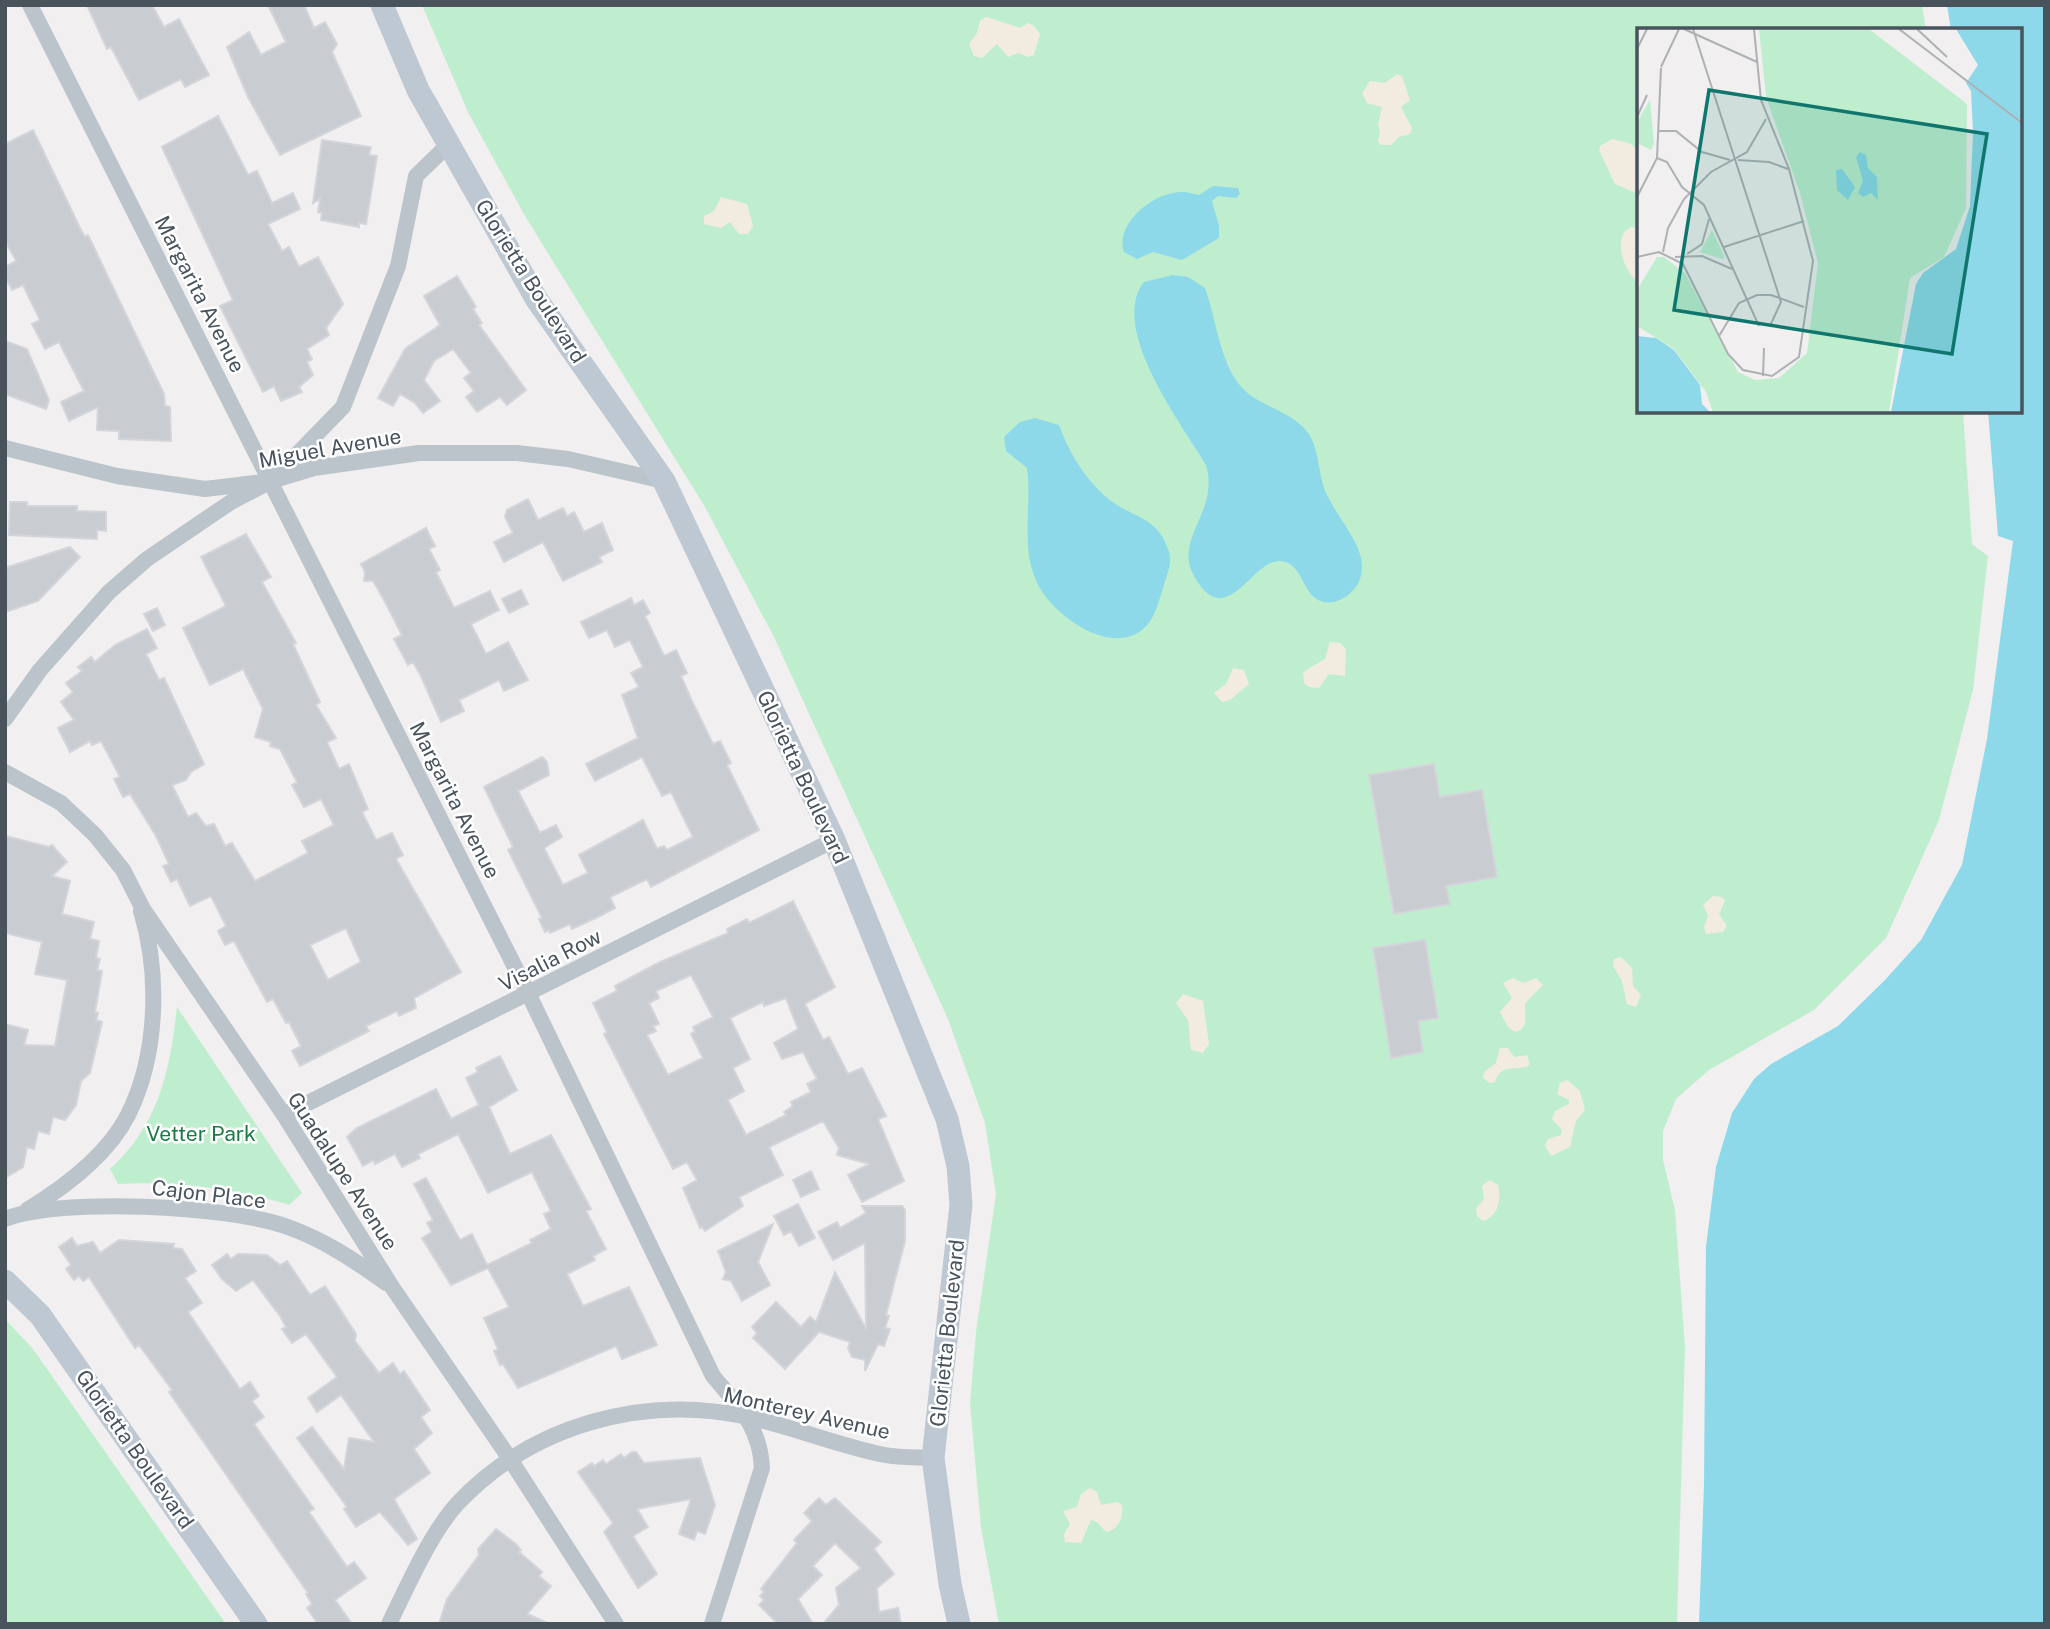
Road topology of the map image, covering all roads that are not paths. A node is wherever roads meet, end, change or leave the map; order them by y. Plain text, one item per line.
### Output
1 (30, 5) edge
2 (382, 5) edge
3 (448, 145) junction
4 (5, 448) edge
5 (271, 481) junction
6 (664, 481) junction
7 (5, 719) edge
8 (5, 772) edge
9 (834, 839) junction
10 (123, 870) junction
11 (529, 995) junction
12 (284, 1115) junction
13 (26, 1210) junction
14 (5, 1219) edge
15 (5, 1281) edge
16 (392, 1287) junction
17 (747, 1417) junction
18 (933, 1458) junction
19 (510, 1459) junction
20 (256, 1624) edge
21 (389, 1624) edge
22 (616, 1624) edge
23 (712, 1624) edge
24 (959, 1624) edge

1 - 5 street, Margarita Avenue
2 - 3 street, Glorietta Boulevard
3 - 5 street
3 - 6 street, Glorietta Boulevard
4 - 5 street, Miguel Avenue
5 - 6 street, Miguel Avenue
5 - 7 street
5 - 11 street, Margarita Avenue
6 - 9 street, Glorietta Boulevard
8 - 10 street, Guadalupe Avenue
9 - 11 street, Visalia Row
9 - 18 street, Glorietta Boulevard
10 - 12 street, Guadalupe Avenue
10 - 13 street
11 - 12 street, Visalia Row
11 - 17 street, Margarita Avenue
12 - 16 street, Guadalupe Avenue
13 - 14 street, Cajon Place
13 - 16 street, Cajon Place
15 - 20 street, Glorietta Boulevard
16 - 19 street, Guadalupe Avenue
17 - 18 street, Monterey Avenue
17 - 19 street, Monterey Avenue
17 - 23 street, Margarita Avenue
18 - 24 street, Glorietta Boulevard
19 - 21 street, Monterey Avenue
19 - 22 street, Guadalupe Avenue

